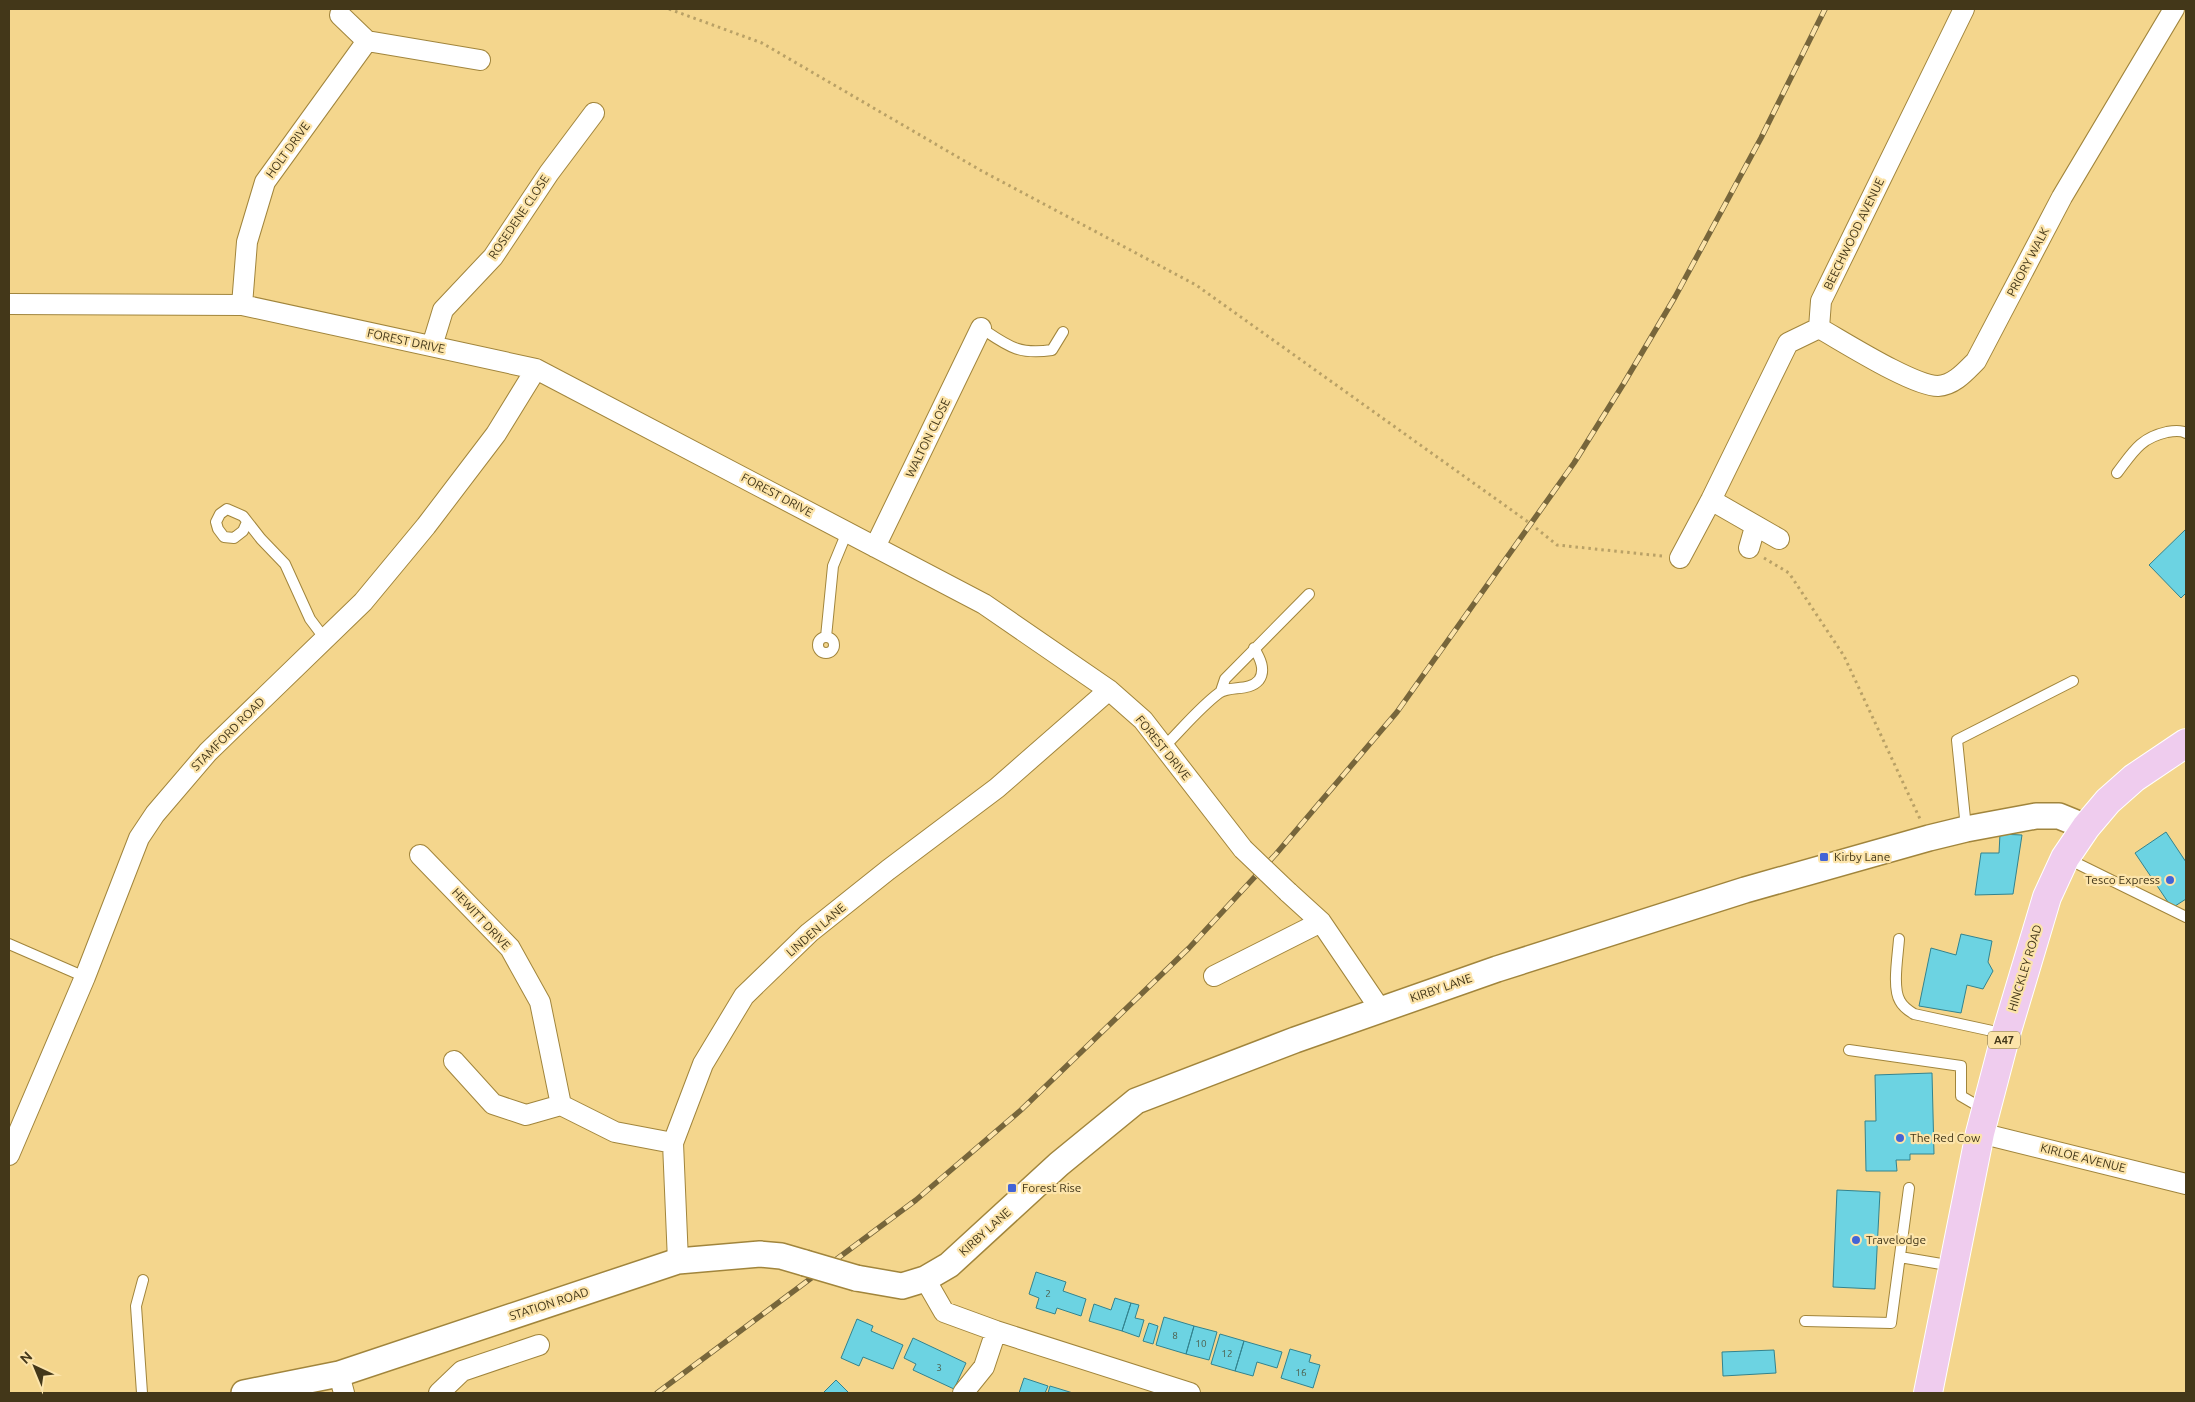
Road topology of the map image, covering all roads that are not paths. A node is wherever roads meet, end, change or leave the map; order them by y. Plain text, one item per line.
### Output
1 (1964, 9) edge
2 (2174, 9) edge
3 (340, 15) dead end
4 (367, 41) junction
5 (480, 60) dead end
6 (594, 113) dead end
7 (9, 304) edge
8 (242, 305) junction
9 (981, 328) joint
10 (1819, 328) junction
11 (1063, 332) dead end
12 (432, 346) junction
13 (536, 369) junction
14 (2186, 433) edge
15 (2116, 473) dead end
16 (1711, 500) junction
17 (248, 522) dead end
18 (1755, 527) junction
19 (847, 532) junction
20 (1779, 539) dead end
21 (875, 547) junction
22 (1749, 548) road end
23 (1680, 558) road end
24 (1308, 594) dead end
25 (826, 637) dead end
26 (325, 639) junction
27 (1254, 648) junction
28 (2072, 681) dead end
29 (1109, 690) junction
30 (1221, 691) junction
31 (2186, 743) edge
32 (1164, 747) junction
33 (2086, 827) junction
34 (1966, 829) junction
35 (420, 856) dead end
36 (2065, 858) junction
37 (2186, 917) edge
38 (1321, 922) junction
39 (1899, 939) dead end
40 (9, 944) edge
41 (1214, 976) dead end
42 (85, 977) junction
43 (1380, 1009) junction
44 (2006, 1034) junction
45 (1848, 1050) dead end
46 (454, 1061) dead end
47 (561, 1105) junction
48 (1983, 1122) junction
49 (673, 1143) junction
50 (9, 1155) edge
51 (2186, 1184) edge
52 (1909, 1188) dead end
53 (1900, 1257) junction
54 (678, 1261) junction
55 (1954, 1266) junction
56 (856, 1278) joint
57 (925, 1279) junction
58 (143, 1280) dead end
59 (1805, 1320) dead end
60 (996, 1331) junction
61 (539, 1345) dead end
62 (342, 1384) edge
63 (142, 1393) edge
64 (244, 1393) edge
65 (439, 1393) edge
66 (963, 1393) edge
67 (1190, 1393) edge
68 (1928, 1393) edge

1 - 10 street, BEECHWOOD AVENUE
2 - 10 street, PRIORY WALK
3 - 4 street
4 - 5 street
4 - 8 street, HOLT DRIVE
6 - 12 street, ROSEDENE CLOSE
7 - 8 street, FOREST DRIVE
8 - 12 street, FOREST DRIVE
9 - 11 lane
9 - 21 street, WALTON CLOSE
10 - 16 street
12 - 13 street, FOREST DRIVE
13 - 19 street, FOREST DRIVE
13 - 26 street, STAMFORD ROAD
14 - 15 lane
16 - 18 street
16 - 23 street
17 - 26 lane
18 - 20 street
18 - 22 street
19 - 21 street, FOREST DRIVE
19 - 25 lane
21 - 29 street, FOREST DRIVE
24 - 27 lane
26 - 42 street, STAMFORD ROAD
27 - 30 lane
27 - 30 lane
28 - 34 lane
29 - 32 street, FOREST DRIVE
29 - 49 street, LINDEN LANE
30 - 32 lane
31 - 33 main road, HINCKLEY ROAD / A47
32 - 38 street, FOREST DRIVE, bridge
33 - 34 street, KIRBY LANE
33 - 36 main road, HINCKLEY ROAD / A47
34 - 43 street, KIRBY LANE
35 - 47 street, HEWITT DRIVE
36 - 37 lane
36 - 44 main road, HINCKLEY ROAD / A47
38 - 41 street
38 - 43 street, FOREST DRIVE
39 - 44 lane
40 - 42 lane
42 - 50 street, STAMFORD ROAD
43 - 57 street, KIRBY LANE
44 - 48 main road, HINCKLEY ROAD / A47
45 - 48 lane
46 - 47 street
47 - 49 street
48 - 51 street, KIRLOE AVENUE
48 - 55 main road, HINCKLEY ROAD / A47
49 - 54 street, LINDEN LANE
52 - 53 lane
53 - 55 lane
53 - 59 lane
54 - 56 street, STATION ROAD, bridge
54 - 62 street, STATION ROAD
55 - 68 main road, HINCKLEY ROAD / A47
56 - 57 street, KIRBY LANE
57 - 60 street
58 - 63 lane
60 - 66 street
60 - 67 street
61 - 65 street
62 - 64 street, STATION ROAD

